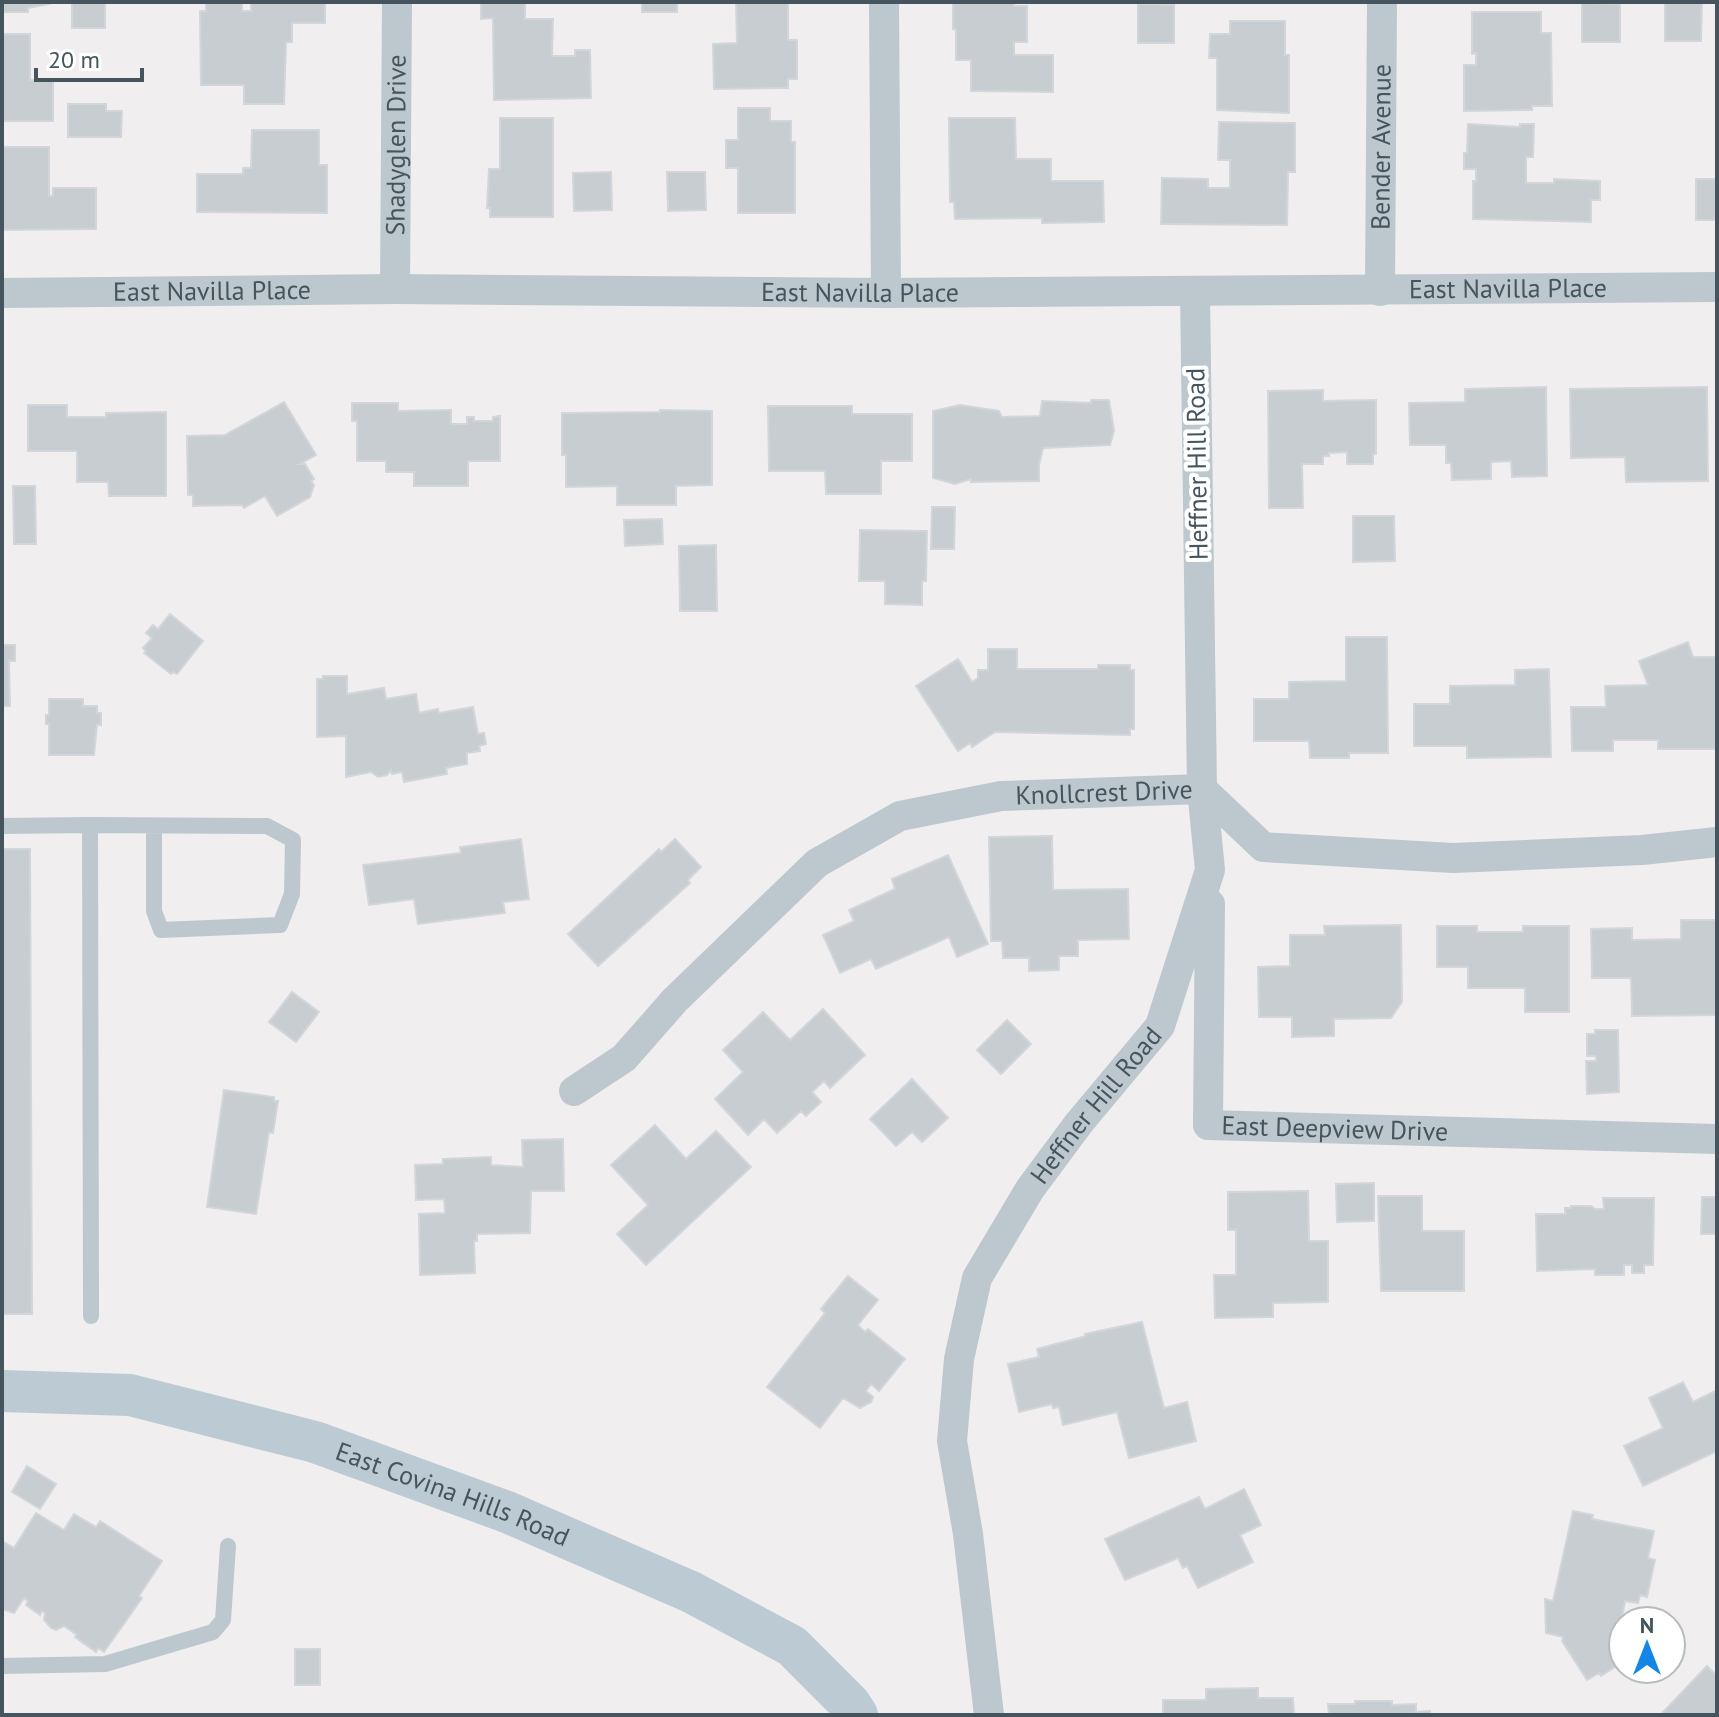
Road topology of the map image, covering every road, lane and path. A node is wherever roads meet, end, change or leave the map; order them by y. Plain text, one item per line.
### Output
1 (397, 2) edge
2 (884, 2) edge
3 (1382, 2) edge
4 (1717, 287) edge
5 (395, 289) junction
6 (1380, 291) junction
7 (1195, 292) junction
8 (2, 293) edge
9 (886, 293) junction
10 (1202, 789) junction
11 (90, 825) junction
12 (2, 826) edge
13 (154, 826) junction
14 (1717, 842) edge
15 (1210, 870) junction
16 (574, 1091) dead end
17 (1717, 1139) edge
18 (91, 1316) dead end
19 (2, 1391) edge
20 (228, 1546) dead end
21 (2, 1666) edge
22 (857, 1715) edge
23 (989, 1715) edge

1 - 5 street, Shadyglen Drive
2 - 9 street
3 - 6 street, Bender Avenue
4 - 6 street, East Navilla Place
5 - 8 street, East Navilla Place
5 - 9 street, East Navilla Place
6 - 7 street, East Navilla Place
7 - 9 street, East Navilla Place
7 - 10 street, Heffner Hill Road
10 - 14 street, Knollcrest Drive
10 - 15 street, Heffner Hill Road
10 - 16 street, Knollcrest Drive
11 - 12 lane
11 - 13 lane
11 - 18 lane
13 - 13 lane
15 - 17 street, East Deepview Drive
15 - 23 street, Heffner Hill Road
19 - 22 street, East Covina Hills Road
20 - 21 lane

